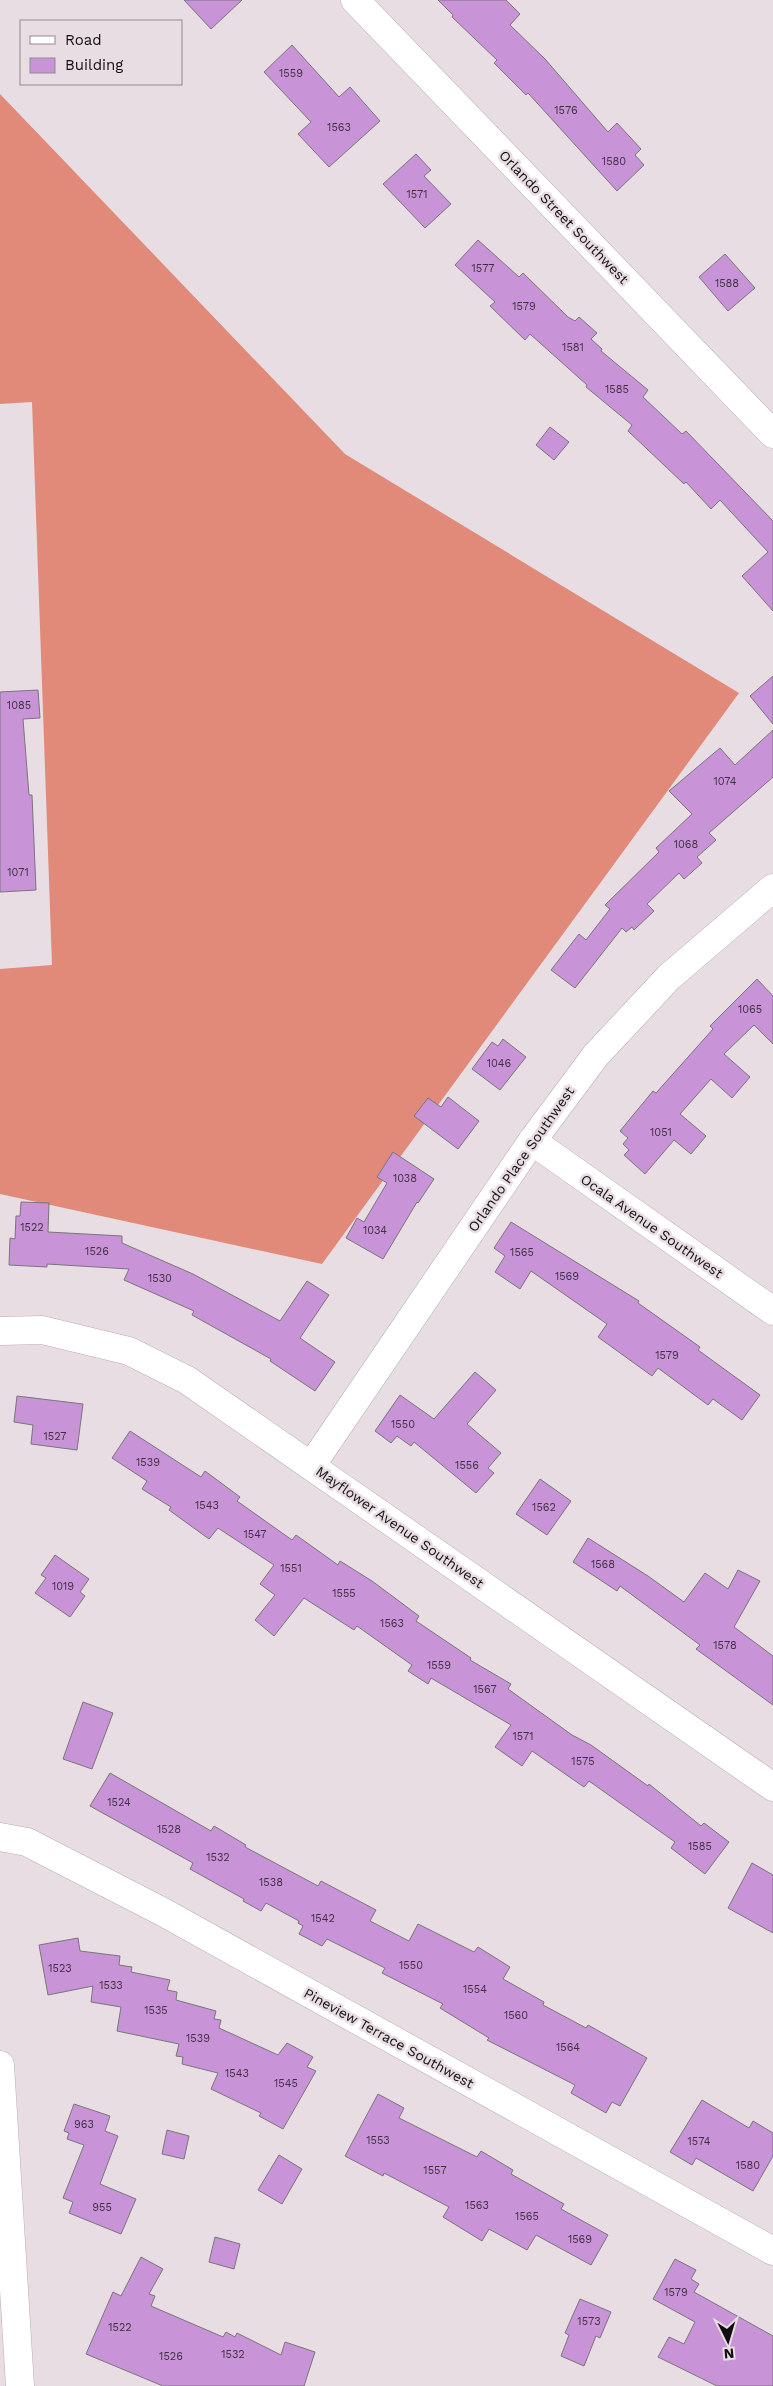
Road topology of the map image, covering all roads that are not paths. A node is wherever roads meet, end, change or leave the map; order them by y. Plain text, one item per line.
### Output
1 (355, 0) edge
2 (773, 434) edge
3 (773, 888) edge
4 (532, 1141) junction
5 (773, 1310) edge
6 (0, 1331) edge
7 (311, 1466) junction
8 (773, 1787) edge
9 (0, 1837) edge
10 (0, 2065) edge
11 (773, 2251) edge
12 (20, 2386) edge

1 - 2 street, Orlando Street Southwest
3 - 4 street, Orlando Place Southwest
4 - 5 street, Ocala Avenue Southwest
4 - 7 street, Orlando Place Southwest
6 - 7 street, Mayflower Avenue Southwest
7 - 8 street, Mayflower Avenue Southwest
9 - 11 street, Pineview Terrace Southwest
10 - 12 street

